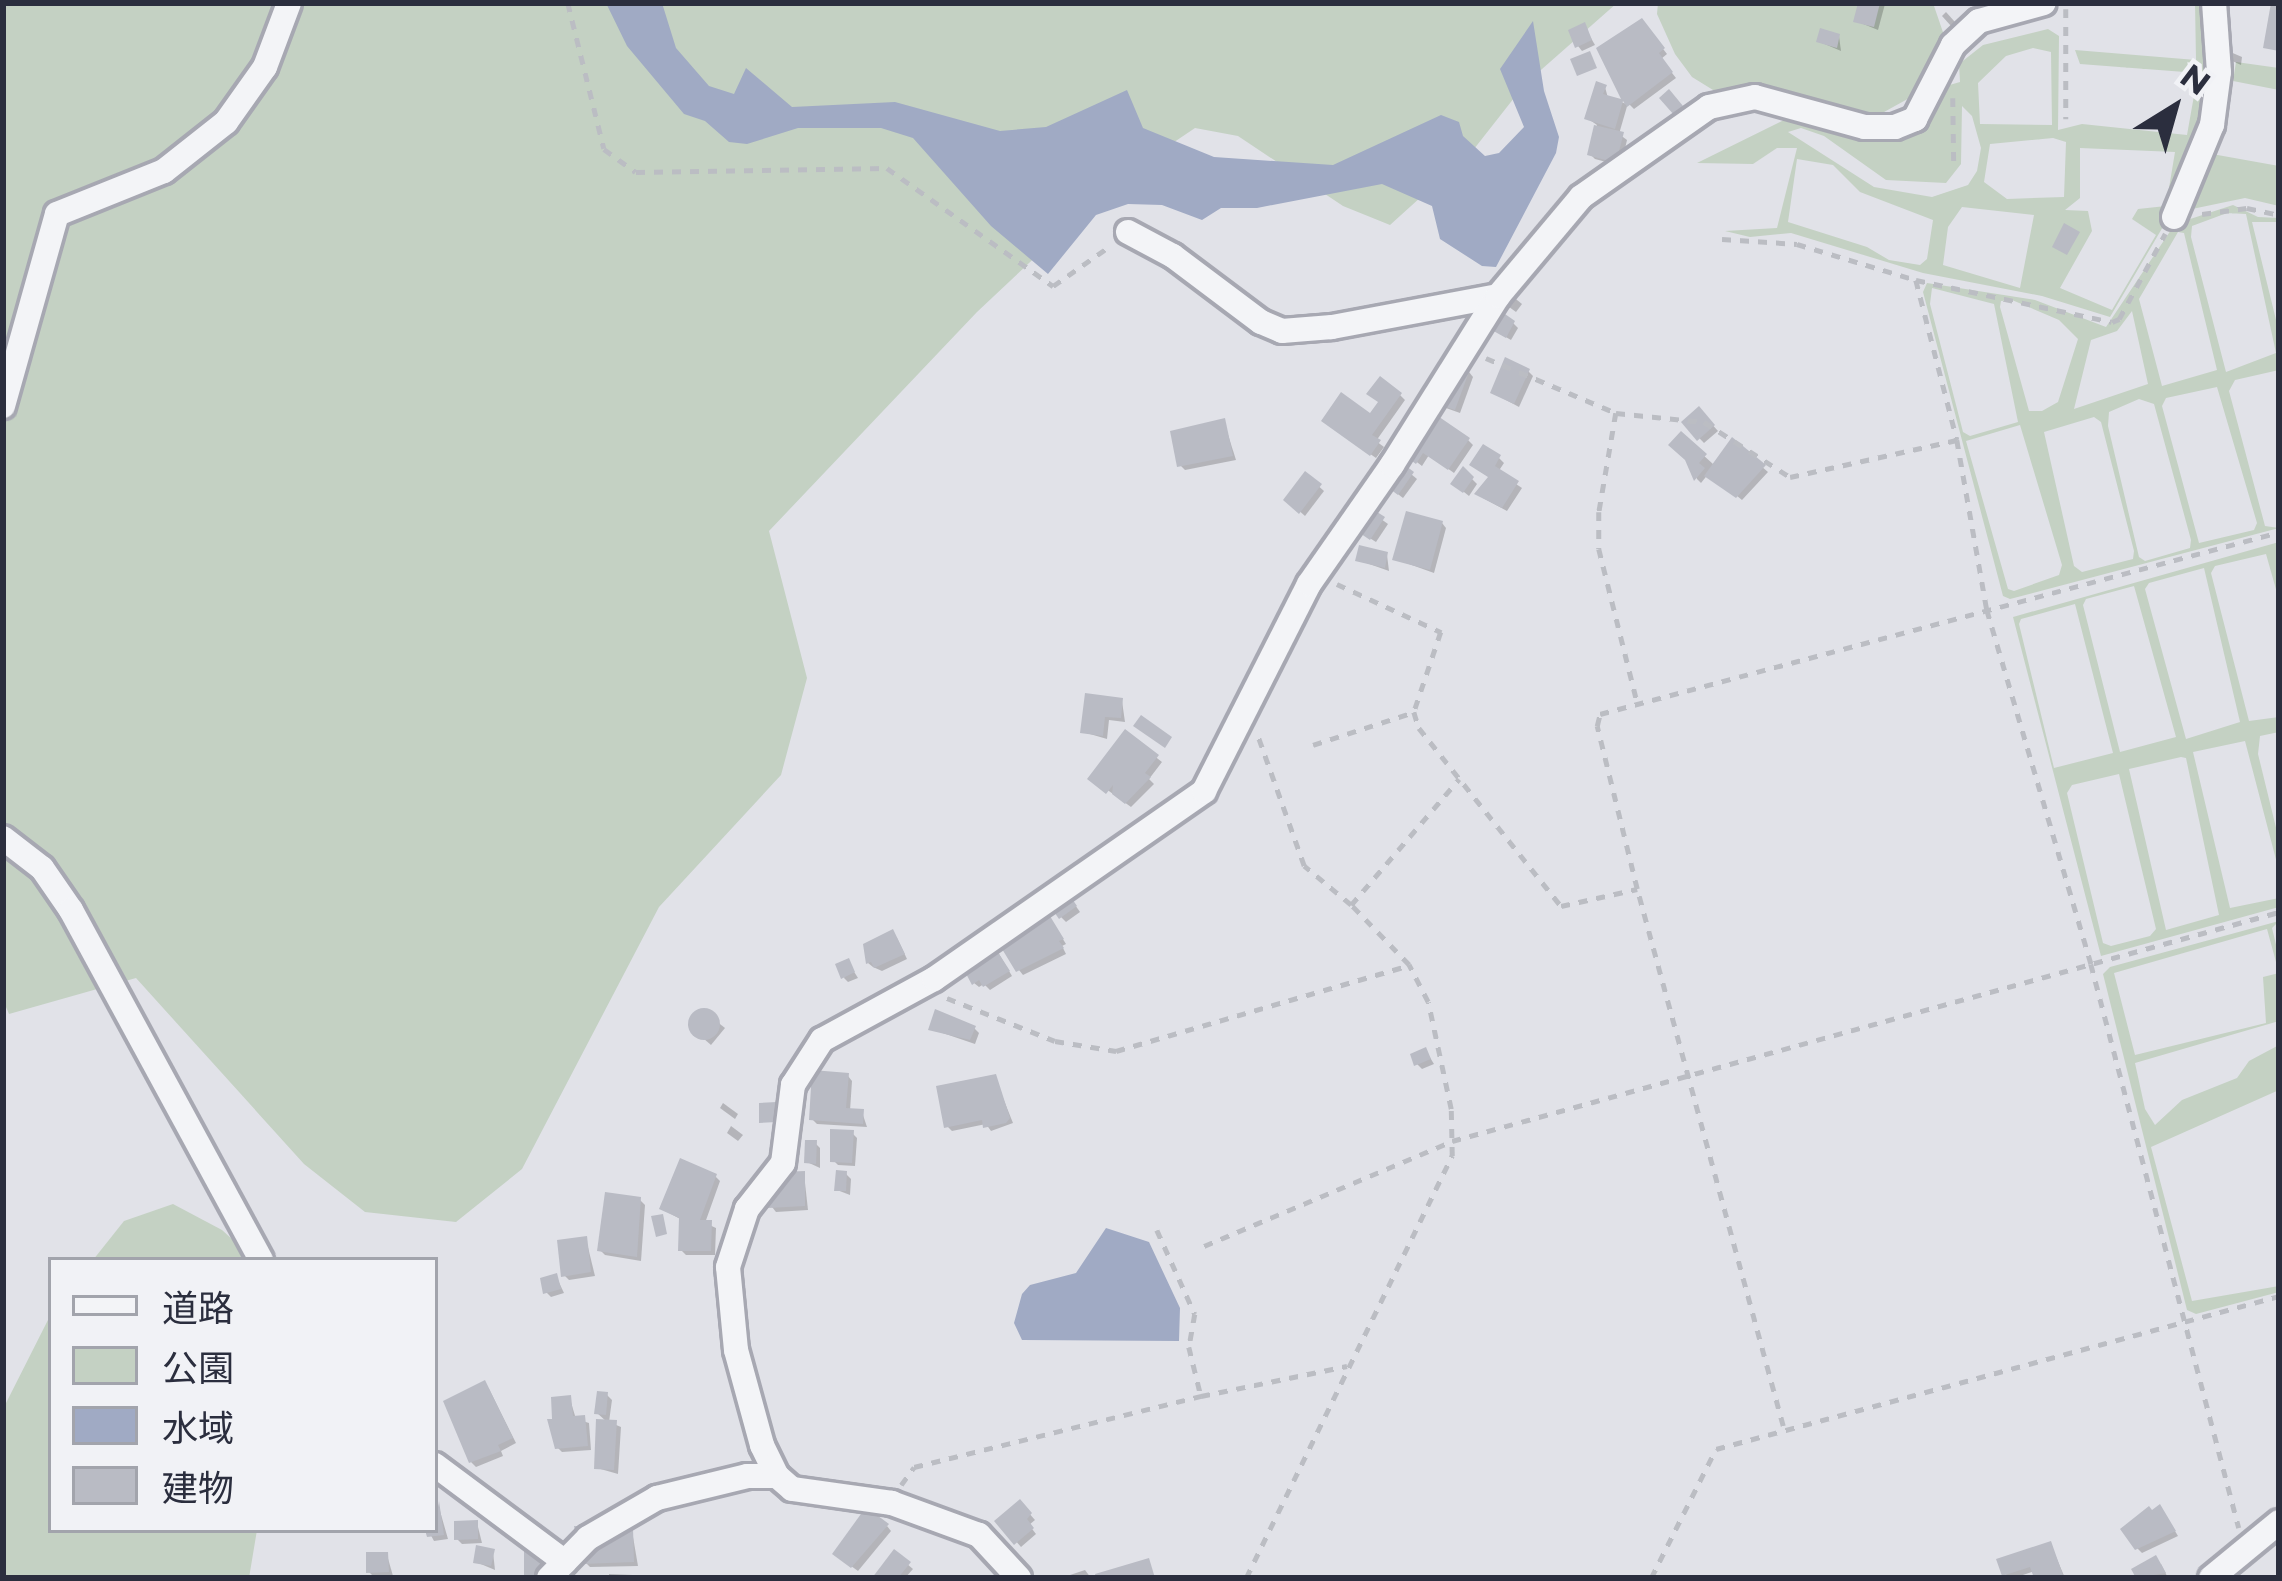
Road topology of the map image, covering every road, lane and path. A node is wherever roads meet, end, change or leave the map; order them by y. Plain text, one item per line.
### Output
1 (289, 3) edge
2 (568, 3) edge
3 (2044, 3) edge
4 (2066, 3) edge
5 (2214, 3) edge
6 (1953, 87) dead end
7 (2066, 118) dead end
8 (1954, 167) dead end
9 (2279, 215) edge
10 (2174, 218) junction
11 (1128, 232) joint
12 (1722, 239) dead end
13 (1916, 280) junction
14 (1498, 296) junction
15 (1464, 350) junction
16 (3, 406) edge
17 (1616, 413) junction
18 (1957, 440) junction
19 (2279, 532) edge
20 (1315, 575) junction
21 (1987, 610) junction
22 (1637, 704) junction
23 (1247, 706) junction
24 (1414, 712) junction
25 (1313, 745) dead end
26 (1459, 778) junction
27 (3, 838) edge
28 (1637, 889) junction
29 (1351, 905) junction
30 (2279, 912) edge
31 (2091, 964) junction
32 (1408, 965) junction
33 (919, 988) junction
34 (1686, 1075) junction
35 (1452, 1141) junction
36 (1157, 1230) dead end
37 (1204, 1246) dead end
38 (259, 1257) edge
39 (2279, 1296) edge
40 (2185, 1321) junction
41 (1347, 1366) junction
42 (1201, 1396) junction
43 (1783, 1426) junction
44 (438, 1468) edge
45 (777, 1476) junction
46 (892, 1503) junction
47 (2279, 1522) edge
48 (2243, 1547) junction
49 (557, 1570) edge
50 (1019, 1578) edge
51 (1246, 1578) edge
52 (1651, 1578) edge
53 (2211, 1578) edge

1 - 16 street
2 - 11 path
3 - 14 street
4 - 7 path
5 - 10 street
6 - 8 path
9 - 10 path
10 - 13 path
11 - 14 street
12 - 13 path
13 - 18 path
14 - 15 street
15 - 17 path
15 - 20 street
17 - 18 path
17 - 22 path
18 - 21 path
19 - 21 path
20 - 23 street
20 - 24 path
21 - 22 path
21 - 31 path
22 - 28 path
23 - 29 path
23 - 33 street
24 - 25 path
24 - 26 path
26 - 28 path
26 - 29 path
27 - 38 street
28 - 34 path
29 - 32 path
30 - 31 path
31 - 34 path
31 - 40 path
32 - 33 path
32 - 35 path
33 - 45 street
34 - 35 path
34 - 43 path
35 - 37 path
35 - 41 path
36 - 42 path
39 - 40 path
40 - 43 path
40 - 48 path
41 - 42 path
41 - 51 path
42 - 46 path
43 - 52 path
44 - 49 street
45 - 46 street
45 - 49 street
46 - 50 street
47 - 48 street
48 - 53 street

